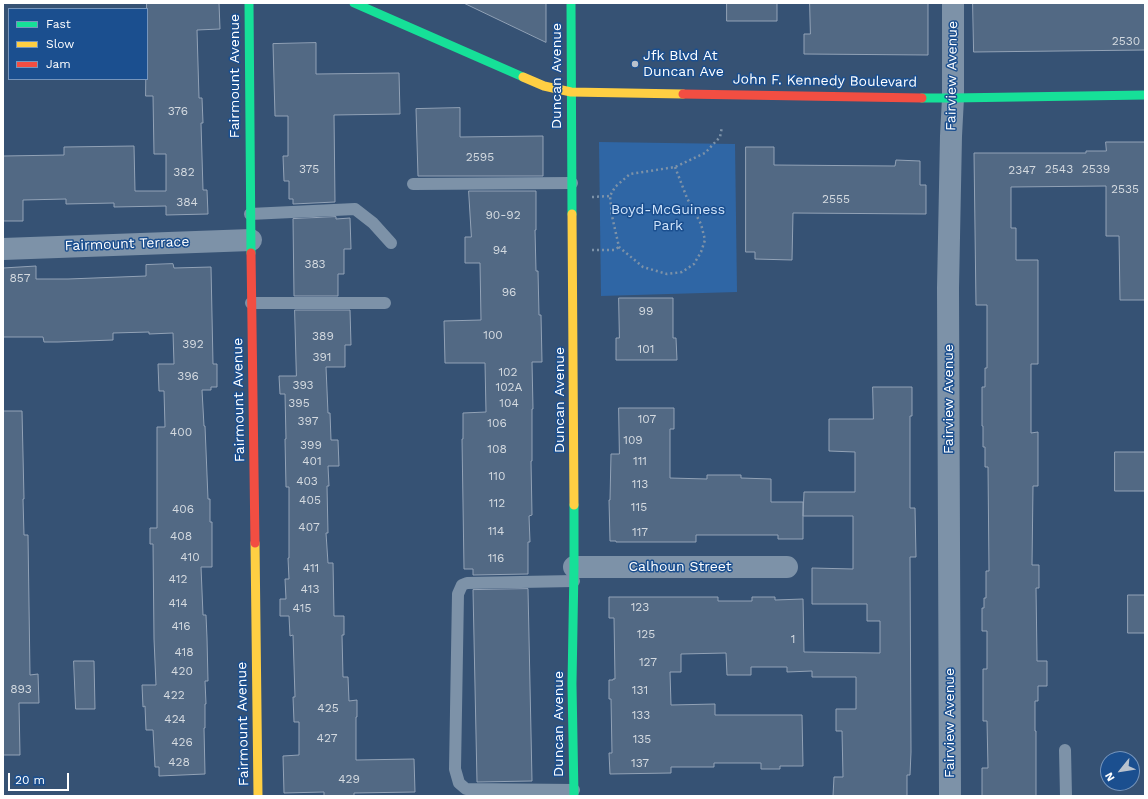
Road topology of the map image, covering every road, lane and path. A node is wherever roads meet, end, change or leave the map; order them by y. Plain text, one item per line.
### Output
1 (249, 3) edge
2 (354, 3) edge
3 (571, 3) edge
4 (953, 3) edge
5 (571, 92) junction
6 (1145, 95) edge
7 (953, 98) junction
8 (722, 127) dead end
9 (675, 167) junction
10 (572, 183) junction
11 (413, 184) dead end
12 (610, 196) junction
13 (592, 197) dead end
14 (250, 214) junction
15 (250, 240) junction
16 (391, 243) dead end
17 (619, 247) junction
18 (3, 249) edge
19 (592, 250) dead end
20 (252, 303) junction
21 (385, 303) dead end
22 (787, 567) dead end
23 (574, 574) junction
24 (1065, 750) dead end
25 (574, 793) edge
26 (258, 796) edge
27 (950, 796) edge
28 (1066, 796) edge

1 - 14 street, Fairmount Avenue
2 - 5 street, John F. Kennedy Boulevard
3 - 5 street, Duncan Avenue
4 - 7 street, Fairview Avenue
5 - 7 street, John F. Kennedy Boulevard
5 - 10 street, Duncan Avenue
6 - 7 street, John F. Kennedy Boulevard
7 - 27 street, Fairview Avenue
8 - 9 path
9 - 12 path
9 - 17 path
10 - 11 lane
10 - 23 street, Duncan Avenue
12 - 13 path
12 - 17 path
14 - 15 street, Fairmount Avenue
14 - 16 lane
15 - 18 street, Fairmount Terrace
15 - 20 street, Fairmount Avenue
17 - 19 path
20 - 21 lane
20 - 26 street, Fairmount Avenue
22 - 23 street, Calhoun Street
23 - 25 street, Duncan Avenue
23 - 25 lane
24 - 28 lane

